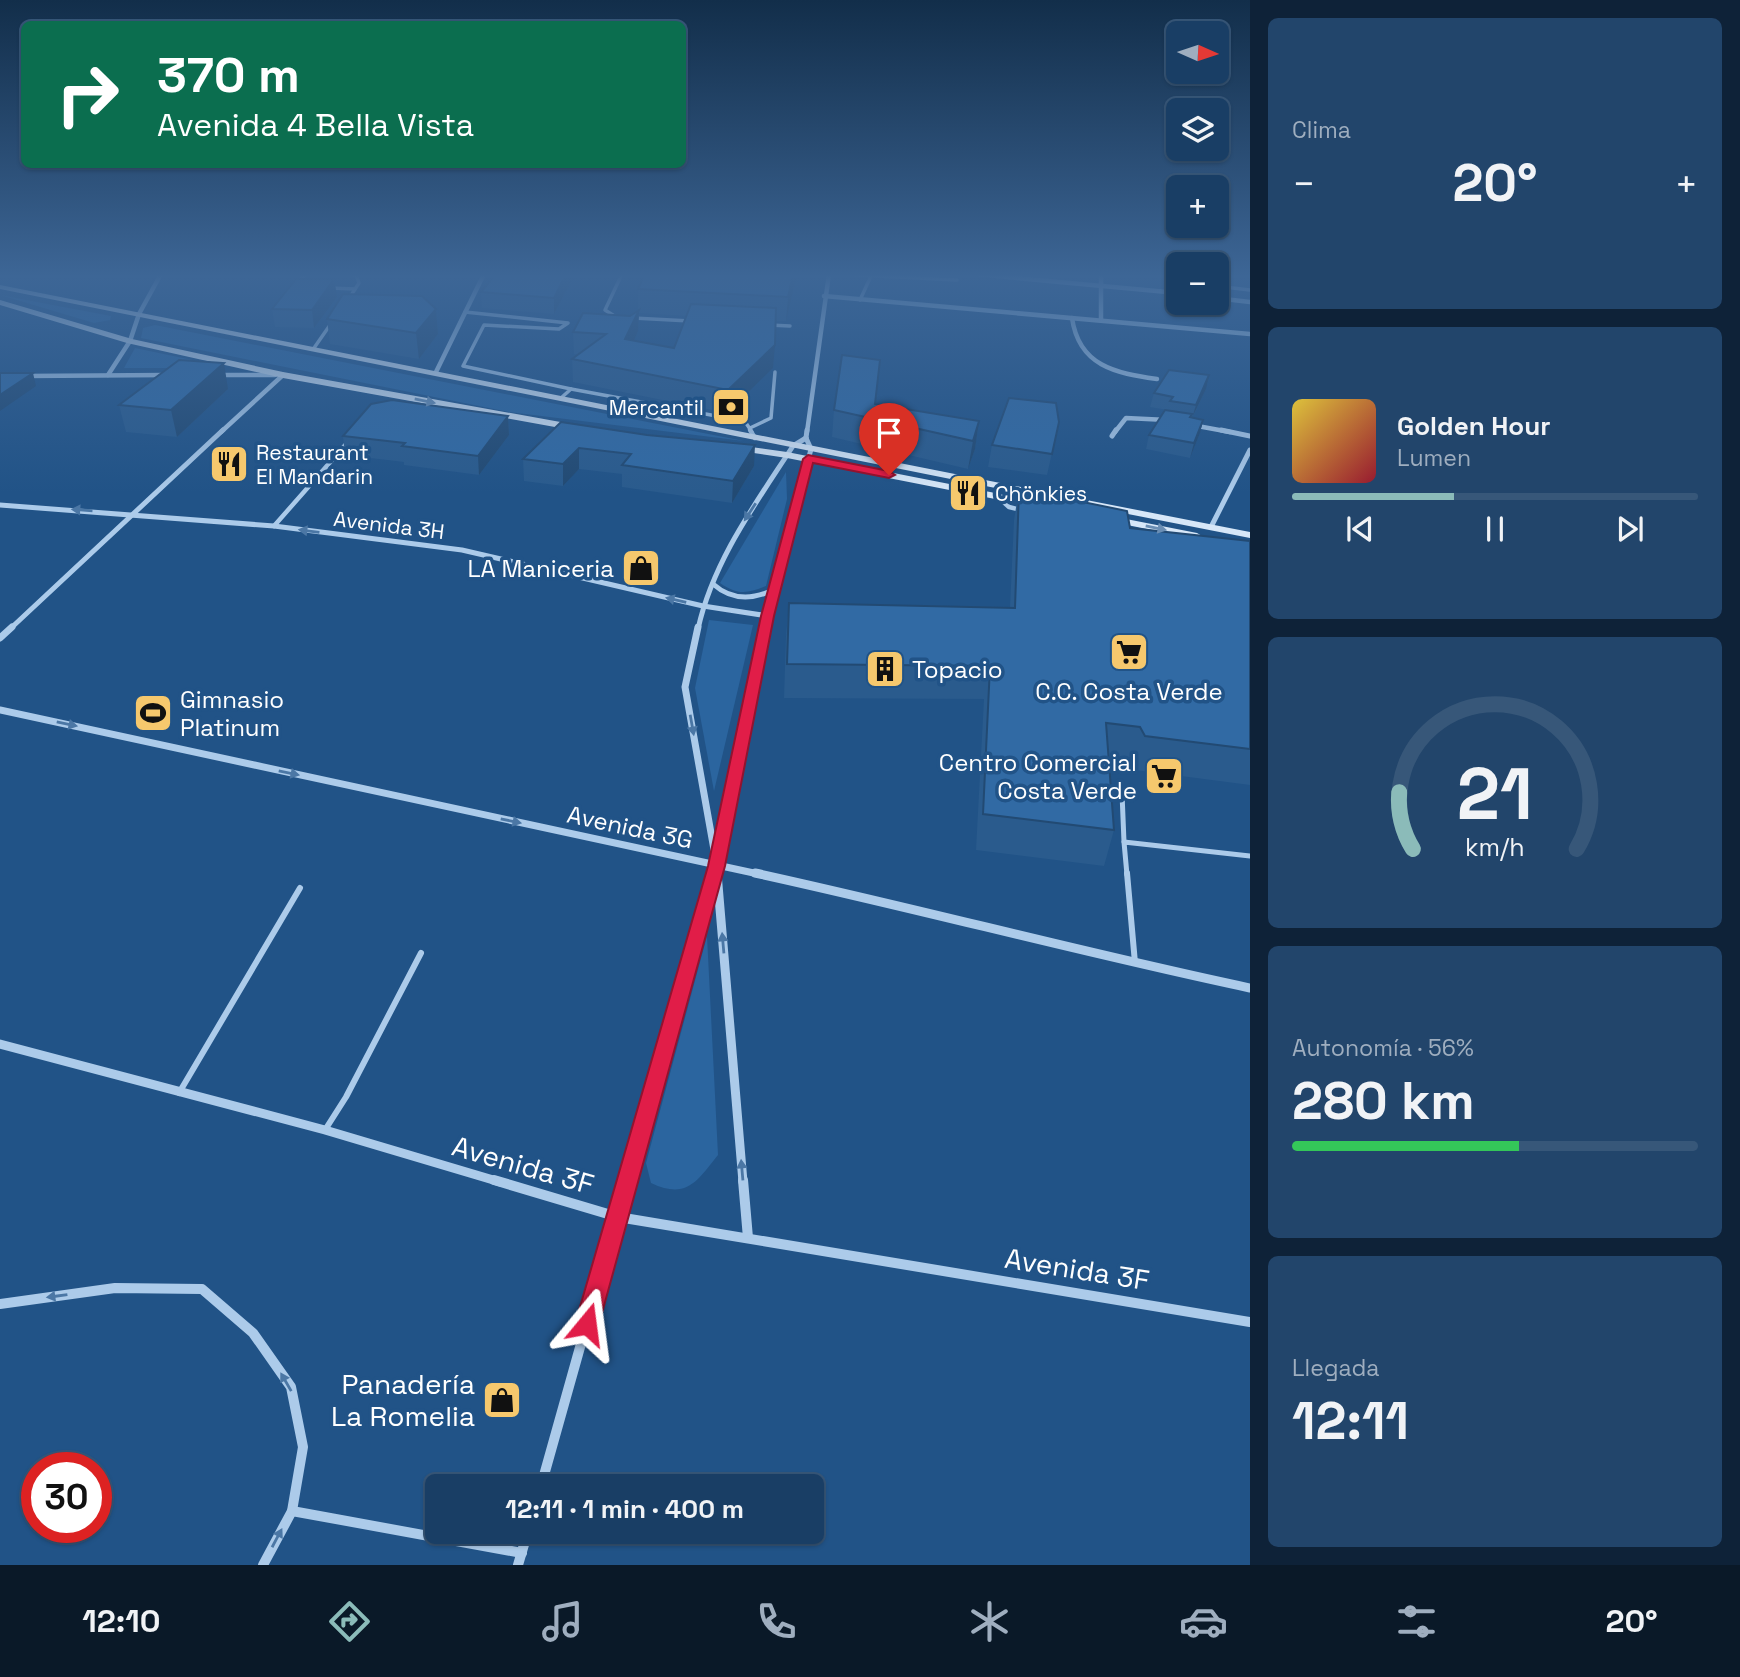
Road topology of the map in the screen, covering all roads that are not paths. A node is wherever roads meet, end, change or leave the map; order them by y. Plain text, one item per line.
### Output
1 (126, 347) edge
2 (157, 347) edge
3 (309, 347) edge
4 (448, 347) edge
5 (473, 347) edge
6 (819, 347) edge
7 (1084, 347) edge
8 (314, 348) joint
9 (436, 372) junction
10 (775, 372) dead end
11 (108, 375) junction
12 (175, 375) edge
13 (215, 375) edge
14 (283, 375) junction
15 (13, 376) edge
16 (1157, 379) dead end
17 (571, 389) junction
18 (391, 394) junction
19 (561, 398) junction
20 (382, 404) edge
21 (1177, 422) edge
22 (1189, 424) edge
23 (583, 429) edge
24 (753, 433) junction
25 (355, 435) edge
26 (1112, 436) dead end
27 (1250, 436) edge
28 (725, 447) edge
29 (809, 449) junction
30 (790, 450) junction
31 (1250, 450) edge
32 (996, 496) junction
33 (0, 505) edge
34 (1022, 510) edge
35 (136, 514) junction
36 (274, 527) junction
37 (1210, 527) junction
38 (1250, 535) edge
39 (1202, 537) edge
40 (713, 584) junction
41 (774, 590) junction
42 (703, 606) junction
43 (768, 616) junction
44 (0, 638) edge
45 (0, 710) edge
46 (1122, 793) dead end
47 (1124, 842) junction
48 (1250, 856) edge
49 (716, 866) junction
50 (300, 888) dead end
51 (421, 953) dead end
52 (1135, 964) junction
53 (1250, 988) edge
54 (0, 1044) edge
55 (179, 1093) junction
56 (325, 1130) junction
57 (618, 1217) junction
58 (748, 1238) junction
59 (0, 1304) edge
60 (1250, 1322) edge
61 (544, 1474) edge
62 (292, 1511) junction
63 (520, 1559) edge
64 (263, 1565) edge

1 - 11 street
2 - 14 street
3 - 8 street
4 - 9 street
5 - 17 lane
6 - 29 street
7 - 16 street
8 - 9 street
9 - 19 street
10 - 24 lane
11 - 12 street
11 - 15 street
13 - 14 street
14 - 18 street
14 - 35 street
17 - 19 lane
17 - 24 lane
18 - 20 lane
18 -> 23 street
19 - 24 street
21 - 26 street
22 - 27 street
24 - 30 street
25 - 36 lane
28 - 30 street
29 - 30 street
29 - 32 street
29 - 32 street
29 - 41 street
30 -> 40 street
31 - 37 street
32 - 34 lane
35 -> 33 street, Avenida 3H
35 - 36 street, Avenida 3H
35 - 44 street
42 -> 36 street, Avenida 3H
37 - 38 street
37 -> 39 street
40 - 41 street
40 - 42 street
41 - 43 street
42 - 43 street, Avenida 3H
42 -> 49 street
43 - 49 street
45 -> 49 street, Avenida 3G
46 - 47 lane
47 - 48 lane
47 - 52 lane
49 - 52 street, Avenida 3G
49 - 57 street
58 -> 49 street
50 - 55 lane
51 - 56 lane
52 - 53 street, Avenida 3G
54 - 55 street, Avenida 3F
55 - 56 street, Avenida 3F
56 - 57 street, Avenida 3F
57 - 58 street, Avenida 3F
57 - 61 street
58 - 60 street, Avenida 3F
62 -> 59 street
62 - 63 street
64 -> 62 street

